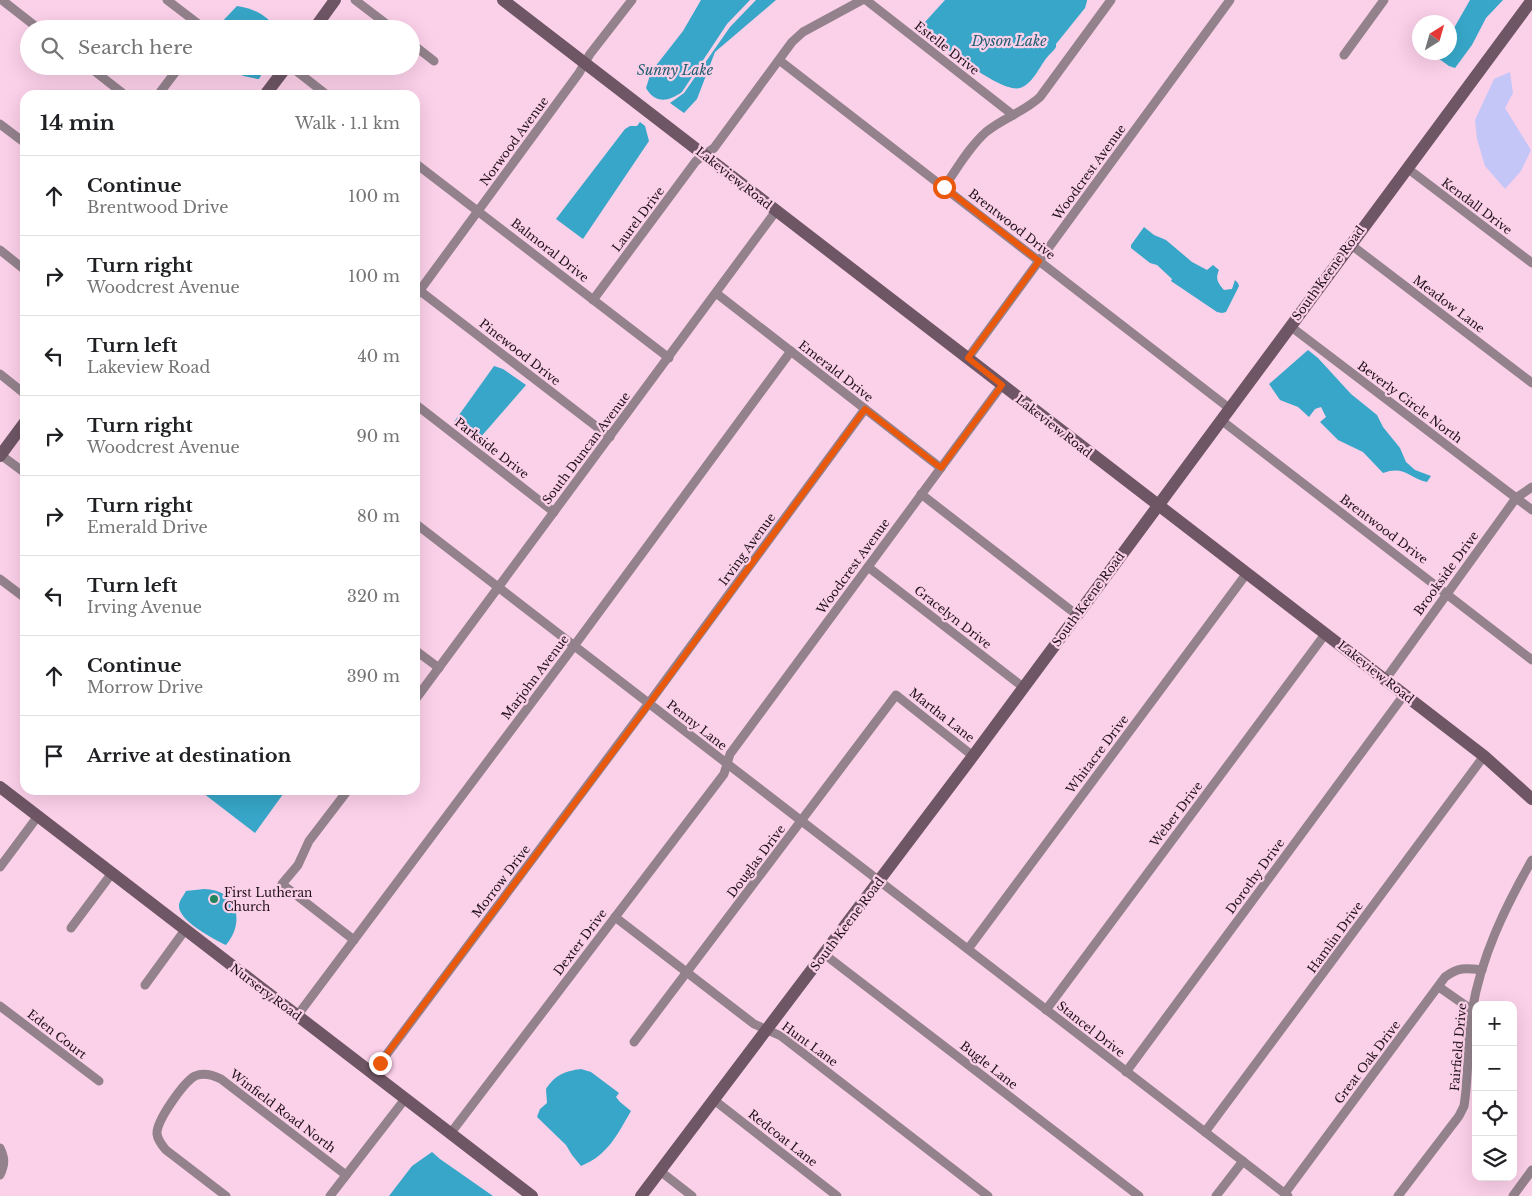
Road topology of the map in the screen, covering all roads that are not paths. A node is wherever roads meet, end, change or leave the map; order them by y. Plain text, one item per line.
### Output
1 (2, 0) edge
2 (168, 0) edge
3 (335, 0) edge
4 (355, 0) edge
5 (503, 0) edge
6 (632, 0) edge
7 (862, 0) edge
8 (866, 0) edge
9 (1111, 0) edge
10 (1230, 0) edge
11 (1384, 0) edge
12 (1532, 0) edge
13 (28, 20) edge
14 (194, 20) edge
15 (321, 20) edge
16 (381, 20) edge
17 (420, 50) edge
18 (1344, 55) dead end
19 (434, 60) dead end
20 (779, 60) junction
21 (585, 63) junction
22 (100, 75) edge
23 (173, 75) edge
24 (281, 75) edge
25 (300, 75) edge
26 (119, 90) edge
27 (162, 90) edge
28 (269, 90) edge
29 (321, 90) edge
30 (1013, 115) junction
31 (0, 124) edge
32 (20, 139) edge
33 (704, 155) junction
34 (420, 167) edge
35 (1407, 168) junction
36 (944, 187) junction
37 (478, 211) junction
38 (776, 211) junction
39 (1350, 244) junction
40 (0, 250) edge
41 (1039, 261) junction
42 (1532, 263) edge
43 (20, 266) edge
44 (420, 287) edge
45 (420, 293) edge
46 (716, 293) junction
47 (593, 300) junction
48 (1290, 326) junction
49 (791, 351) junction
50 (669, 358) junction
51 (968, 358) junction
52 (0, 374) edge
53 (1532, 383) edge
54 (1002, 385) junction
55 (20, 390) edge
56 (420, 408) edge
57 (1230, 408) junction
58 (865, 409) junction
59 (1221, 420) junction
60 (20, 429) edge
61 (610, 437) junction
62 (1, 456) edge
63 (941, 468) junction
64 (20, 469) edge
65 (1532, 486) edge
66 (921, 494) junction
67 (1516, 498) junction
68 (1157, 505) junction
69 (1532, 510) edge
70 (554, 512) junction
71 (420, 526) edge
72 (868, 567) junction
73 (1247, 573) junction
74 (0, 579) edge
75 (499, 588) junction
76 (20, 594) edge
77 (1447, 594) junction
78 (1076, 615) junction
79 (1326, 634) junction
80 (574, 646) junction
81 (420, 654) edge
82 (1532, 660) edge
83 (439, 668) junction
84 (1384, 680) junction
85 (1023, 688) junction
86 (420, 693) edge
87 (1404, 694) junction
88 (896, 695) joint
89 (649, 704) junction
90 (973, 756) junction
91 (1484, 756) junction
92 (726, 764) junction
93 (0, 787) edge
94 (344, 795) edge
95 (1532, 799) edge
96 (38, 816) junction
97 (802, 821) junction
98 (1532, 860) edge
99 (0, 867) edge
100 (112, 873) junction
101 (879, 881) junction
102 (615, 917) junction
103 (70, 928) dead end
104 (185, 930) junction
105 (354, 940) junction
106 (968, 949) junction
107 (824, 954) junction
108 (1482, 970) junction
109 (687, 972) junction
110 (145, 985) dead end
111 (1439, 987) junction
112 (1474, 1001) edge
113 (0, 1006) edge
114 (1046, 1010) junction
115 (1472, 1010) joint
116 (298, 1016) junction
117 (767, 1030) junction
118 (634, 1042) dead end
119 (1126, 1072) junction
120 (372, 1074) junction
121 (99, 1082) dead end
122 (405, 1099) junction
123 (714, 1100) junction
124 (1206, 1132) junction
125 (450, 1134) junction
126 (0, 1148) edge
127 (1243, 1161) junction
128 (1532, 1170) edge
129 (660, 1171) junction
130 (0, 1174) edge
131 (346, 1175) junction
132 (1287, 1195) edge
133 (226, 1196) edge
134 (330, 1196) edge
135 (532, 1196) edge
136 (641, 1196) edge
137 (692, 1196) edge
138 (838, 1196) edge
139 (988, 1196) edge
140 (1139, 1196) edge
141 (1216, 1196) edge
142 (1398, 1196) edge
143 (1513, 1196) edge

1 - 13 street
2 - 14 street
3 - 15 street
4 - 16 street
5 - 21 street, Lakeview Road
6 - 21 street, Norwood Avenue
7 - 20 street
8 - 30 street, Estelle Drive
9 - 30 street
10 - 41 street, Woodcrest Avenue
11 - 18 street
12 - 35 street, South Keene Road
17 - 19 street
20 - 33 street
20 - 36 street, Brentwood Drive
21 - 33 street, Lakeview Road
21 - 37 street, Norwood Avenue
22 - 26 street
23 - 27 street
24 - 28 street
25 - 29 street
30 - 36 street
31 - 32 street
33 - 38 street, Lakeview Road
33 - 47 street, Laurel Drive
34 - 37 street, Balmoral Drive
35 - 39 street, South Keene Road
35 - 42 street, Kendall Drive
36 - 41 street, Brentwood Drive
37 - 44 street, Norwood Avenue
37 - 47 street, Balmoral Drive
38 - 46 street, South Duncan Avenue
38 - 51 street, Lakeview Road
39 - 48 street, South Keene Road
39 - 53 street, Meadow Lane
40 - 43 street
41 - 51 street, Woodcrest Avenue
41 - 57 street, Brentwood Drive
45 - 61 street, Pinewood Drive
46 - 49 street, Emerald Drive
46 - 50 street, South Duncan Avenue
47 - 50 street, Balmoral Drive
48 - 57 street, South Keene Road
48 - 67 street, Beverly Circle North
49 - 58 street, Emerald Drive
49 - 80 street, Marjohn Avenue
50 - 61 street, South Duncan Avenue
51 - 54 street, Lakeview Road
52 - 55 street
54 - 63 street, Woodcrest Avenue
54 - 68 street, Lakeview Road
56 - 70 street, Parkside Drive
57 - 59 street, South Keene Road
58 - 63 street, Emerald Drive
58 - 89 street, Irving Avenue
59 - 68 street, South Keene Road
59 - 77 street, Brentwood Drive
60 - 62 street
61 - 70 street, South Duncan Avenue
62 - 64 street
63 - 66 street, Woodcrest Avenue
65 - 67 street, Brookside Drive
66 - 72 street, Woodcrest Avenue
66 - 78 street
67 - 69 street, Beverly Circle North
67 - 77 street, Brookside Drive
68 - 73 street, Lakeview Road
68 - 78 street, South Keene Road
70 - 75 street, South Duncan Avenue
71 - 75 street, Penny Lane
72 - 85 street, Gracelyn Drive
72 - 92 street, Woodcrest Avenue
73 - 79 street, Lakeview Road
73 - 106 street, Whitacre Drive
74 - 76 street
75 - 80 street, Penny Lane
75 - 83 street, South Duncan Avenue
77 - 82 street, Brentwood Drive
77 - 84 street, Brookside Drive
78 - 85 street, South Keene Road
79 - 84 street, Lakeview Road
79 - 114 street, Weber Drive
80 - 89 street, Penny Lane
80 - 105 street, Marjohn Avenue
81 - 83 street
83 - 86 street, South Duncan Avenue
84 - 87 street, Lakeview Road
85 - 90 street, South Keene Road
87 - 91 street, Lakeview Road
87 - 119 street, Dorothy Drive
88 - 90 street, Martha Lane
88 - 97 street, Douglas Drive
89 - 92 street, Penny Lane
89 - 120 street, Morrow Drive
90 - 101 street, South Keene Road
91 - 95 street, Lakeview Road
91 - 124 street, Hamlin Drive
92 - 97 street, Penny Lane
92 - 102 street, Dexter Drive
93 - 96 street, Nursery Road
94 - 105 street
96 - 99 street
96 - 100 street, Nursery Road
97 - 101 street, Penny Lane
97 - 109 street, Douglas Drive
98 - 108 street, Fairfield Drive
100 - 103 street
100 - 104 street, Nursery Road
101 - 106 street, Stancel Drive
101 - 107 street, South Keene Road
102 - 109 street, Hunt Lane
102 - 125 street, Dexter Drive
104 - 110 street
104 - 116 street, Nursery Road
105 - 116 street, Marjohn Avenue
106 - 114 street, Stancel Drive
107 - 117 street, South Keene Road
107 - 140 street, Bugle Lane
108 - 111 street, Great Oak Drive
108 - 112 street, Fairfield Drive
109 - 117 street, Hunt Lane
109 - 118 street, Douglas Drive
111 - 115 street
111 - 132 street, Great Oak Drive
113 - 121 street, Eden Court
114 - 119 street, Stancel Drive
115 - 142 street, Fairfield Drive
116 - 120 street, Nursery Road
117 - 123 street, South Keene Road
117 - 139 street, Hunt Lane
119 - 124 street, Stancel Drive
120 - 122 street, Nursery Road
122 - 125 street, Nursery Road
122 - 131 street
123 - 129 street, South Keene Road
123 - 138 street, Redcoat Lane
124 - 127 street, Stancel Drive
125 - 135 street, Nursery Road
126 - 130 street
127 - 132 street, Stancel Drive
127 - 141 street
128 - 143 street
129 - 136 street, South Keene Road
129 - 137 street
131 - 133 street, Winfield Road North
131 - 134 street

